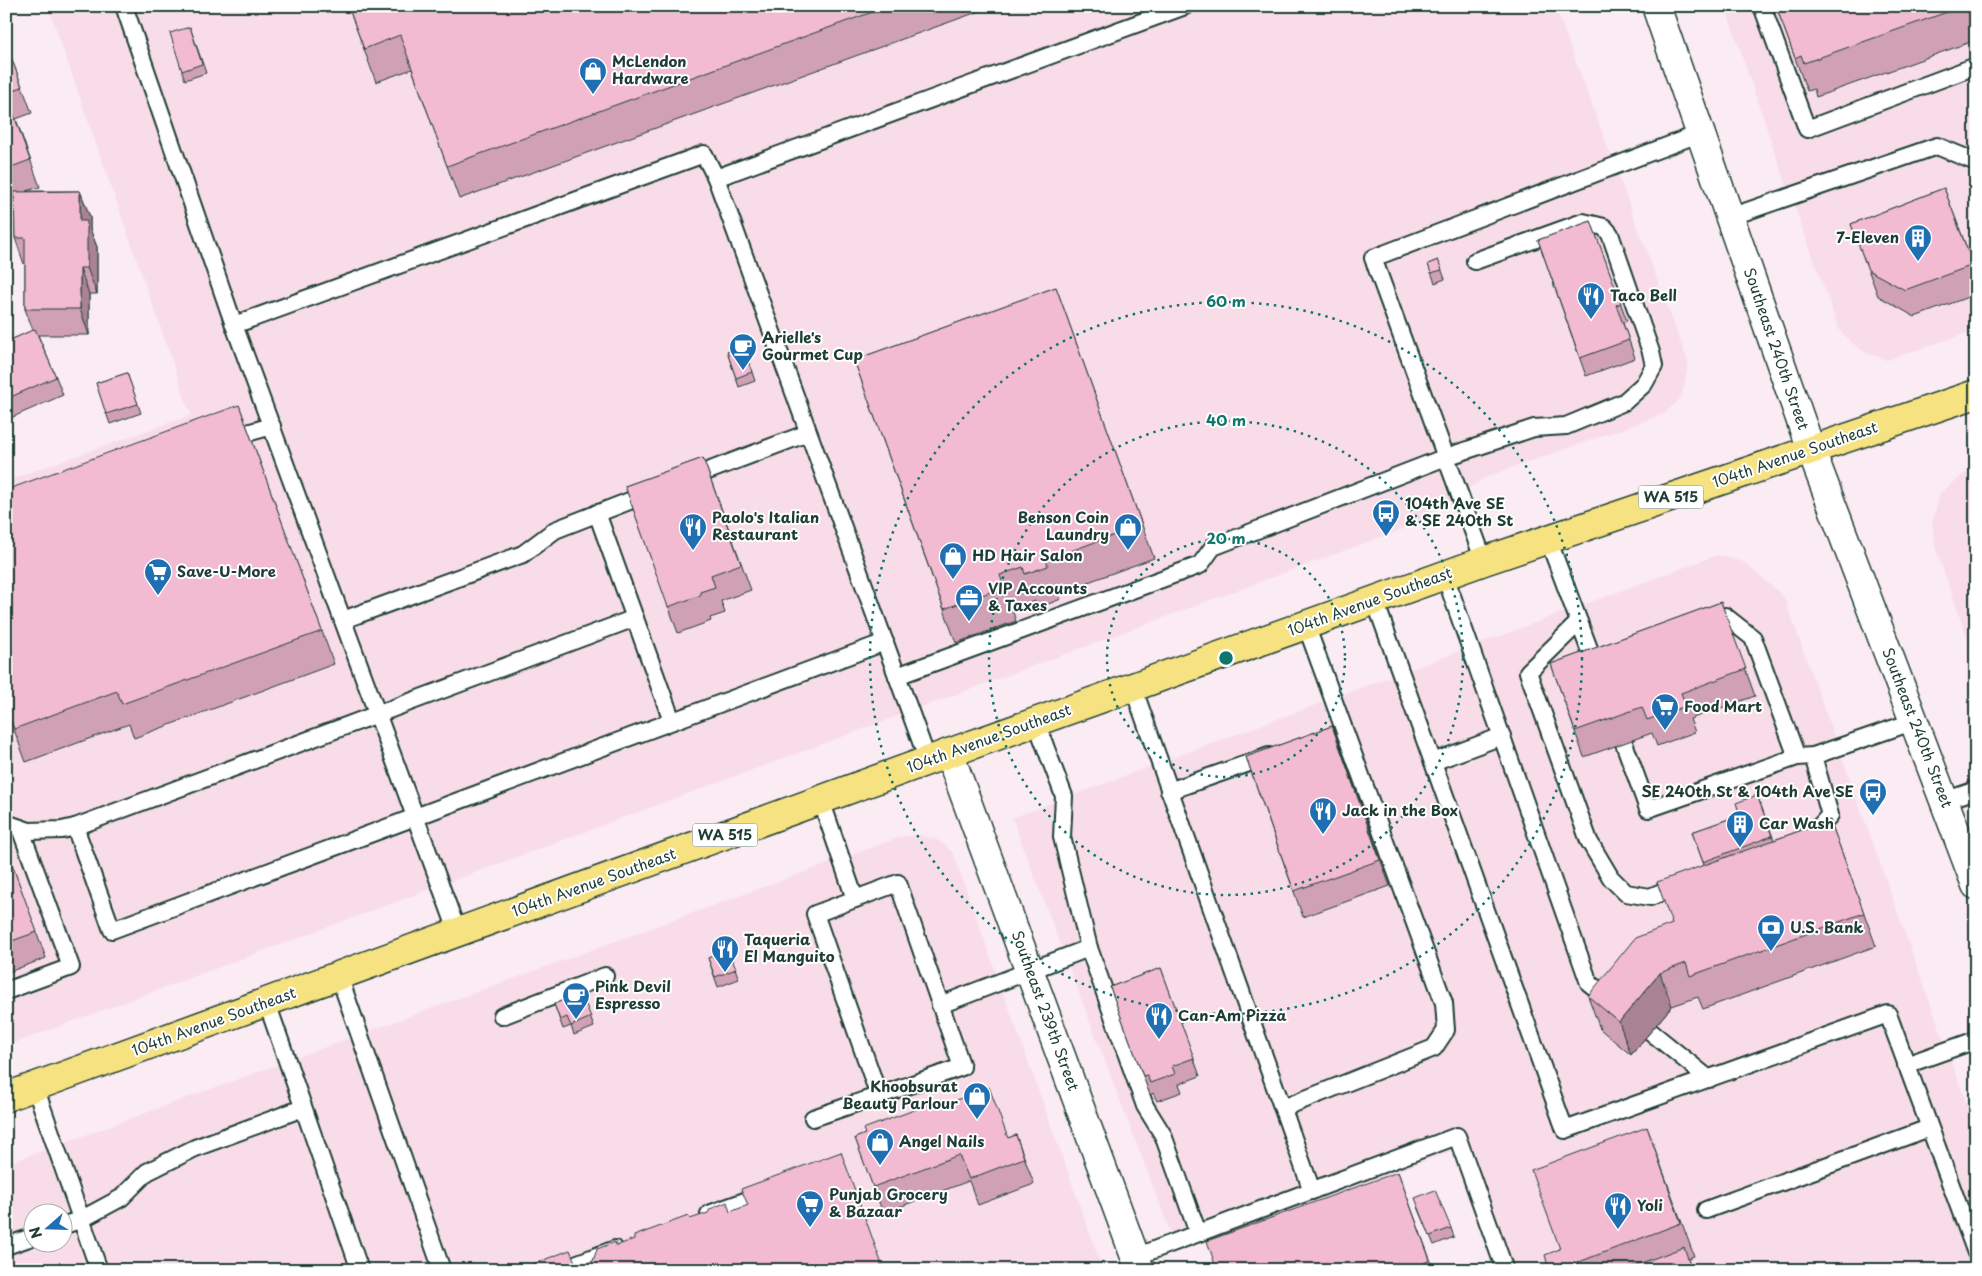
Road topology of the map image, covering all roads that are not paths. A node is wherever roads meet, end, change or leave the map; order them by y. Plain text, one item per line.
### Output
1 (124, 6) edge
2 (1185, 6) edge
3 (1656, 6) edge
4 (1762, 6) edge
5 (1976, 66) edge
6 (1701, 134) junction
7 (1976, 162) edge
8 (716, 178) junction
9 (1730, 217) junction
10 (1475, 261) dead end
11 (234, 325) junction
12 (1976, 394) edge
13 (272, 426) junction
14 (808, 433) junction
15 (211, 443) edge
16 (1811, 450) junction
17 (1446, 457) junction
18 (597, 514) junction
19 (1548, 538) junction
20 (1484, 561) junction
21 (1445, 576) junction
22 (1374, 601) junction
23 (635, 618) junction
24 (343, 620) junction
25 (1579, 622) junction
26 (1306, 625) junction
27 (1697, 626) edge
28 (885, 642) junction
29 (1612, 655) edge
30 (897, 676) junction
31 (1133, 687) junction
32 (378, 714) junction
33 (672, 721) junction
34 (1915, 721) junction
35 (1036, 722) junction
36 (1344, 729) junction
37 (1326, 736) edge
38 (1502, 736) junction
39 (1624, 743) dead end
40 (1280, 752) edge
41 (938, 757) junction
42 (1805, 757) junction
43 (1433, 762) junction
44 (1976, 790) edge
45 (1170, 791) junction
46 (821, 800) junction
47 (1944, 801) junction
48 (416, 816) junction
49 (13, 825) edge
50 (75, 826) junction
51 (1793, 840) edge
52 (1699, 876) edge
53 (1976, 885) edge
54 (855, 899) junction
55 (458, 933) junction
56 (1089, 948) junction
57 (1029, 970) junction
58 (339, 976) junction
59 (605, 976) dead end
60 (6, 991) edge
61 (267, 1003) junction
62 (940, 1005) junction
63 (1619, 1006) edge
64 (502, 1016) dead end
65 (1650, 1032) dead end
66 (1976, 1040) edge
67 (1906, 1065) junction
68 (1709, 1078) junction
69 (35, 1087) junction
70 (879, 1096) junction
71 (6, 1097) edge
72 (304, 1108) junction
73 (1283, 1108) junction
74 (813, 1118) dead end
75 (1930, 1128) junction
76 (1312, 1191) junction
77 (756, 1197) edge
78 (1706, 1210) dead end
79 (82, 1219) junction
80 (693, 1220) edge
81 (72, 1222) edge
82 (1198, 1233) junction
83 (22, 1240) edge
84 (633, 1242) edge
85 (6, 1246) edge
86 (1976, 1253) edge
87 (1137, 1263) edge
88 (100, 1270) edge
89 (360, 1270) edge
90 (442, 1270) edge
91 (559, 1270) edge
92 (1505, 1270) edge

1 - 11 lane
2 - 8 lane
3 - 6 main road, Southeast 240th Street
4 - 5 lane
6 - 9 main road, Southeast 240th Street
6 - 17 lane
7 - 9 lane
8 - 11 lane
8 - 14 lane
9 - 16 main road, Southeast 240th Street
10 - 17 lane
11 - 13 lane
12 - 16 main road, 104th Avenue Southeast / WA 515
13 - 15 lane
13 - 24 lane
14 - 18 lane
14 - 28 lane
16 - 19 main road, 104th Avenue Southeast / WA 515
16 - 34 main road, Southeast 240th Street
17 - 20 lane
17 - 30 lane
18 - 23 lane
18 - 24 lane
19 - 20 main road, 104th Avenue Southeast / WA 515
19 - 25 lane
20 - 21 main road, 104th Avenue Southeast / WA 515
21 - 22 main road, 104th Avenue Southeast / WA 515
21 - 38 lane
22 - 26 main road, 104th Avenue Southeast / WA 515
22 - 43 lane
23 - 32 lane
23 - 33 lane
24 - 32 lane
25 - 29 lane
25 - 52 lane
26 - 31 main road, 104th Avenue Southeast / WA 515
26 - 36 lane
27 - 42 lane
28 - 30 lane
28 - 33 lane
30 - 41 lane
31 - 35 main road, 104th Avenue Southeast / WA 515
31 - 45 lane
32 - 48 lane
32 - 50 lane
33 - 48 lane
34 - 42 lane
34 - 47 main road, Southeast 240th Street
35 - 41 main road, 104th Avenue Southeast / WA 515
35 - 56 lane
36 - 37 lane
36 - 73 lane
38 - 43 lane
38 - 63 lane
39 - 42 lane
40 - 45 lane
41 - 46 main road, 104th Avenue Southeast / WA 515
41 - 57 main road, Southeast 239th Street
42 - 51 lane
43 - 68 lane
44 - 47 lane
45 - 73 lane
46 - 54 lane
46 - 55 main road, 104th Avenue Southeast / WA 515
47 - 53 main road, Southeast 240th Street
48 - 50 lane
48 - 55 lane
49 - 50 lane
49 - 60 lane
54 - 62 lane
54 - 70 lane
55 - 58 main road, 104th Avenue Southeast / WA 515
56 - 57 lane
56 - 82 lane
57 - 62 lane
57 - 87 main road, Southeast 239th Street
58 - 61 main road, 104th Avenue Southeast / WA 515
58 - 90 lane
59 - 64 lane
61 - 69 main road, 104th Avenue Southeast / WA 515
61 - 72 lane
62 - 70 lane
65 - 68 lane
66 - 67 lane
67 - 68 lane
67 - 75 lane
69 - 71 main road, 104th Avenue Southeast / WA 515
69 - 79 lane
70 - 74 lane
72 - 79 lane
72 - 89 lane
73 - 76 lane
75 - 78 lane
75 - 86 lane
76 - 82 lane
76 - 92 lane
77 - 80 lane
79 - 81 lane
79 - 88 lane
82 - 87 lane
83 - 85 lane
84 - 91 lane

